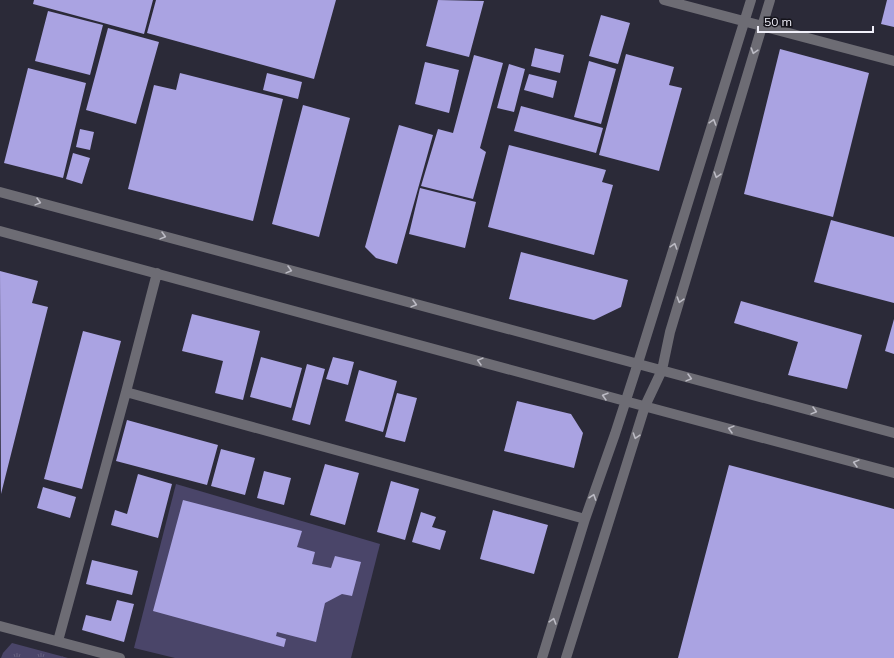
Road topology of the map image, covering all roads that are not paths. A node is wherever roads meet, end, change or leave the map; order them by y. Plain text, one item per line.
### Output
1 (664, 0) edge
2 (751, 0) edge
3 (770, 0) edge
4 (744, 22) junction
5 (762, 26) junction
6 (894, 61) edge
7 (0, 192) edge
8 (0, 231) edge
9 (157, 273) junction
10 (638, 364) junction
11 (662, 370) junction
12 (126, 392) junction
13 (625, 401) junction
14 (645, 406) junction
15 (894, 433) edge
16 (894, 473) edge
17 (585, 519) junction
18 (0, 626) edge
19 (58, 641) junction
20 (120, 658) edge
21 (542, 658) edge
22 (566, 658) edge

1 - 4 street
2 - 4 street
3 - 5 street
4 - 5 street
10 -> 4 street
5 - 6 street
5 -> 11 street
7 -> 10 street
8 - 9 street
9 - 12 street
13 -> 9 street
10 - 11 street
10 - 13 street
11 - 14 street
11 -> 15 street
12 - 17 street
12 - 19 street
13 - 14 street
17 -> 13 street
16 -> 14 street
14 -> 22 street
21 -> 17 street
18 - 19 street
19 - 20 street

